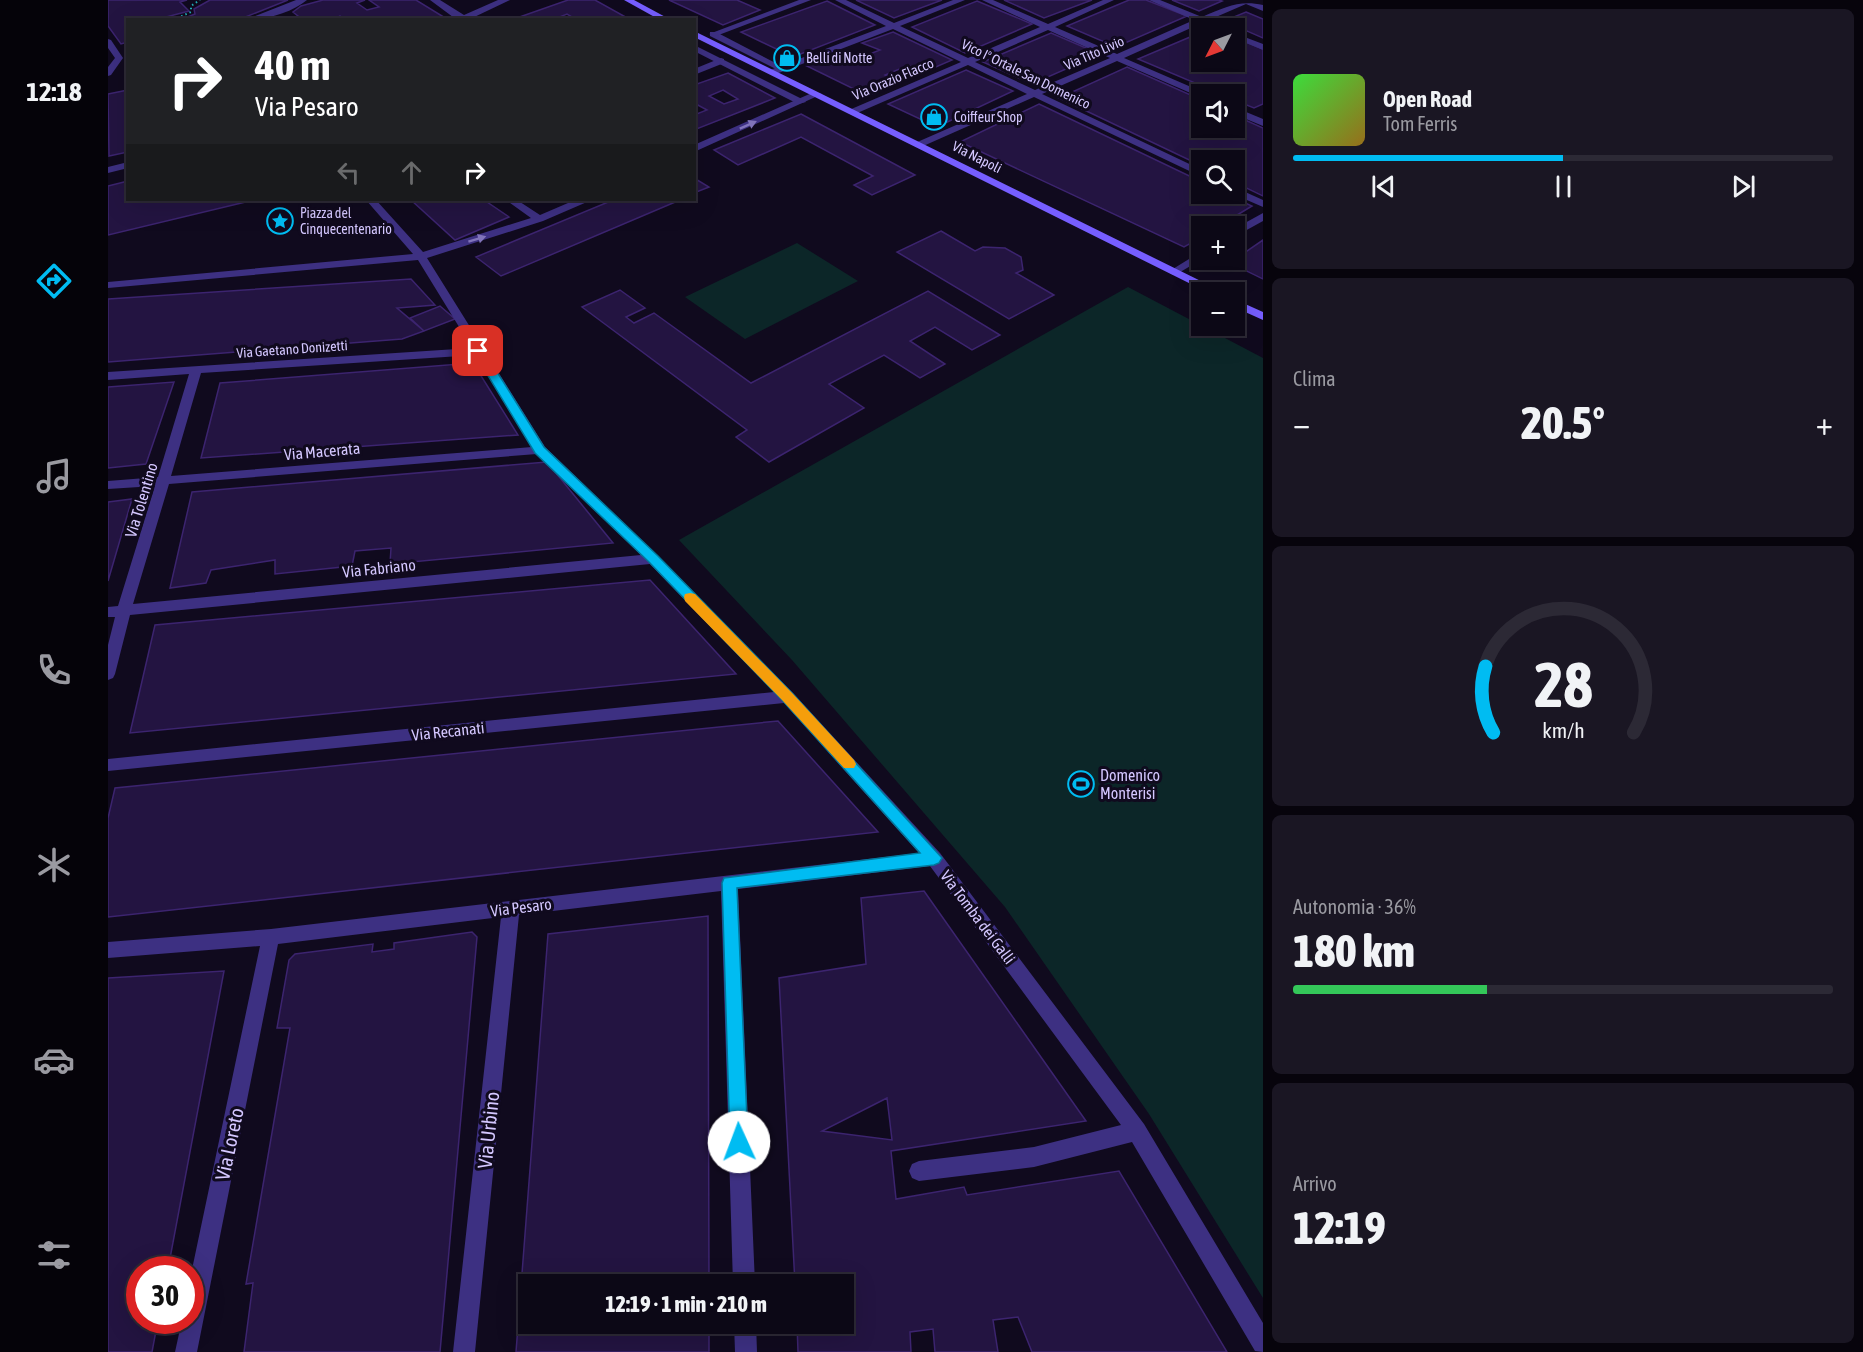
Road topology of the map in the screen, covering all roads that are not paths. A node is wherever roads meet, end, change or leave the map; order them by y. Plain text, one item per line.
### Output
1 (303, 0) edge
2 (434, 0) edge
3 (506, 0) edge
4 (628, 0) edge
5 (807, 0) edge
6 (839, 0) edge
7 (961, 0) edge
8 (986, 0) edge
9 (1110, 0) edge
10 (1153, 0) edge
11 (1246, 0) edge
12 (1263, 8) edge
13 (255, 18) edge
14 (461, 18) edge
15 (465, 18) edge
16 (663, 18) edge
17 (1194, 18) edge
18 (1207, 18) edge
19 (1191, 25) edge
20 (893, 26) junction
21 (1049, 28) junction
22 (696, 34) edge
23 (1245, 40) edge
24 (108, 42) edge
25 (1263, 47) edge
26 (696, 48) edge
27 (123, 57) edge
28 (1117, 58) junction
29 (722, 62) junction
30 (969, 62) junction
31 (778, 70) junction
32 (696, 71) edge
33 (108, 73) edge
34 (1191, 90) edge
35 (817, 94) junction
36 (1037, 94) junction
37 (801, 102) junction
38 (852, 112) junction
39 (1245, 114) edge
40 (1260, 119) edge
41 (918, 145) junction
42 (696, 148) edge
43 (126, 166) edge
44 (1191, 169) edge
45 (108, 170) edge
46 (1245, 195) edge
47 (372, 201) edge
48 (512, 201) edge
49 (581, 201) edge
50 (1263, 204) edge
51 (1263, 216) edge
52 (539, 219) junction
53 (1245, 227) edge
54 (421, 256) junction
55 (1191, 261) edge
56 (1173, 272) junction
57 (1194, 282) edge
58 (108, 285) edge
59 (1245, 308) edge
60 (1263, 317) edge
61 (478, 351) junction
62 (196, 371) junction
63 (108, 376) edge
64 (540, 450) junction
65 (165, 480) junction
66 (108, 485) edge
67 (653, 559) junction
68 (124, 610) junction
69 (108, 612) edge
70 (108, 674) edge
71 (788, 698) junction
72 (108, 765) edge
73 (934, 858) junction
74 (729, 883) junction
75 (511, 908) junction
76 (272, 937) junction
77 (108, 950) edge
78 (1137, 1131) junction
79 (919, 1171) dead end
80 (744, 1274) edge
81 (745, 1334) edge
82 (1263, 1343) edge
83 (186, 1352) edge
84 (464, 1352) edge
85 (746, 1352) edge

1 - 13 street
2 - 14 street
3 - 15 street
4 - 16 street
5 - 31 street, Via Napoli
6 - 20 street, Vico I° Ortale San Domenico
7 - 20 street
8 - 21 street
9 - 21 street, Via Orazio Flacco
10 - 17 street
11 - 12 street
11 - 18 street, Via Tito Livio
19 - 28 street, Via Tito Livio
20 - 30 street, Vico I° Ortale San Domenico
20 - 31 street
21 - 28 street
21 - 30 street, Via Orazio Flacco
22 - 31 street, Via Napoli
23 - 25 street
24 - 27 street
26 - 29 street
27 - 33 street
28 - 34 street
28 - 36 street, Via Tito Livio
29 - 32 street
29 - 37 street
30 - 36 street, Vico I° Ortale San Domenico
30 - 38 street, Via Orazio Flacco
31 - 35 street, Via Napoli
35 - 37 street
35 - 38 street, Via Napoli
36 - 41 street, Via Tito Livio
36 - 44 street, Vico I° Ortale San Domenico
42 -> 37 street
38 - 41 street, Via Napoli
39 - 40 street
41 - 56 street, Via Napoli
43 - 45 street
46 - 50 street
47 - 54 street, Via Tomba dei Galli
48 - 52 street
49 - 52 street
51 - 53 street
54 -> 52 street
54 - 58 street
54 - 61 street, Via Tomba dei Galli
55 - 56 street
56 - 57 street, Via Napoli
59 - 60 street
61 - 62 street, Via Gaetano Donizetti
61 - 64 street, Via Tomba dei Galli
62 - 63 street, Via Gaetano Donizetti
62 - 65 street, Via Tolentino
64 - 65 street, Via Macerata
64 - 67 street, Via Tomba dei Galli
65 - 66 street, Via Macerata
65 - 68 street, Via Tolentino
67 - 68 street, Via Fabriano
67 - 71 street, Via Tomba dei Galli
68 - 69 street, Via Fabriano
68 - 70 street, Via Tolentino
71 - 72 street, Via Recanati
71 - 73 street, Via Tomba dei Galli
73 - 74 street, Via Pesaro
73 - 78 street, Via Tomba dei Galli
74 - 75 street, Via Pesaro
74 - 80 street
75 - 76 street, Via Pesaro
75 - 84 street, Via Urbino
76 - 77 street, Via Pesaro
76 - 83 street, Via Loreto
78 - 79 street
78 - 82 street, Via Tomba dei Galli
81 - 85 street

